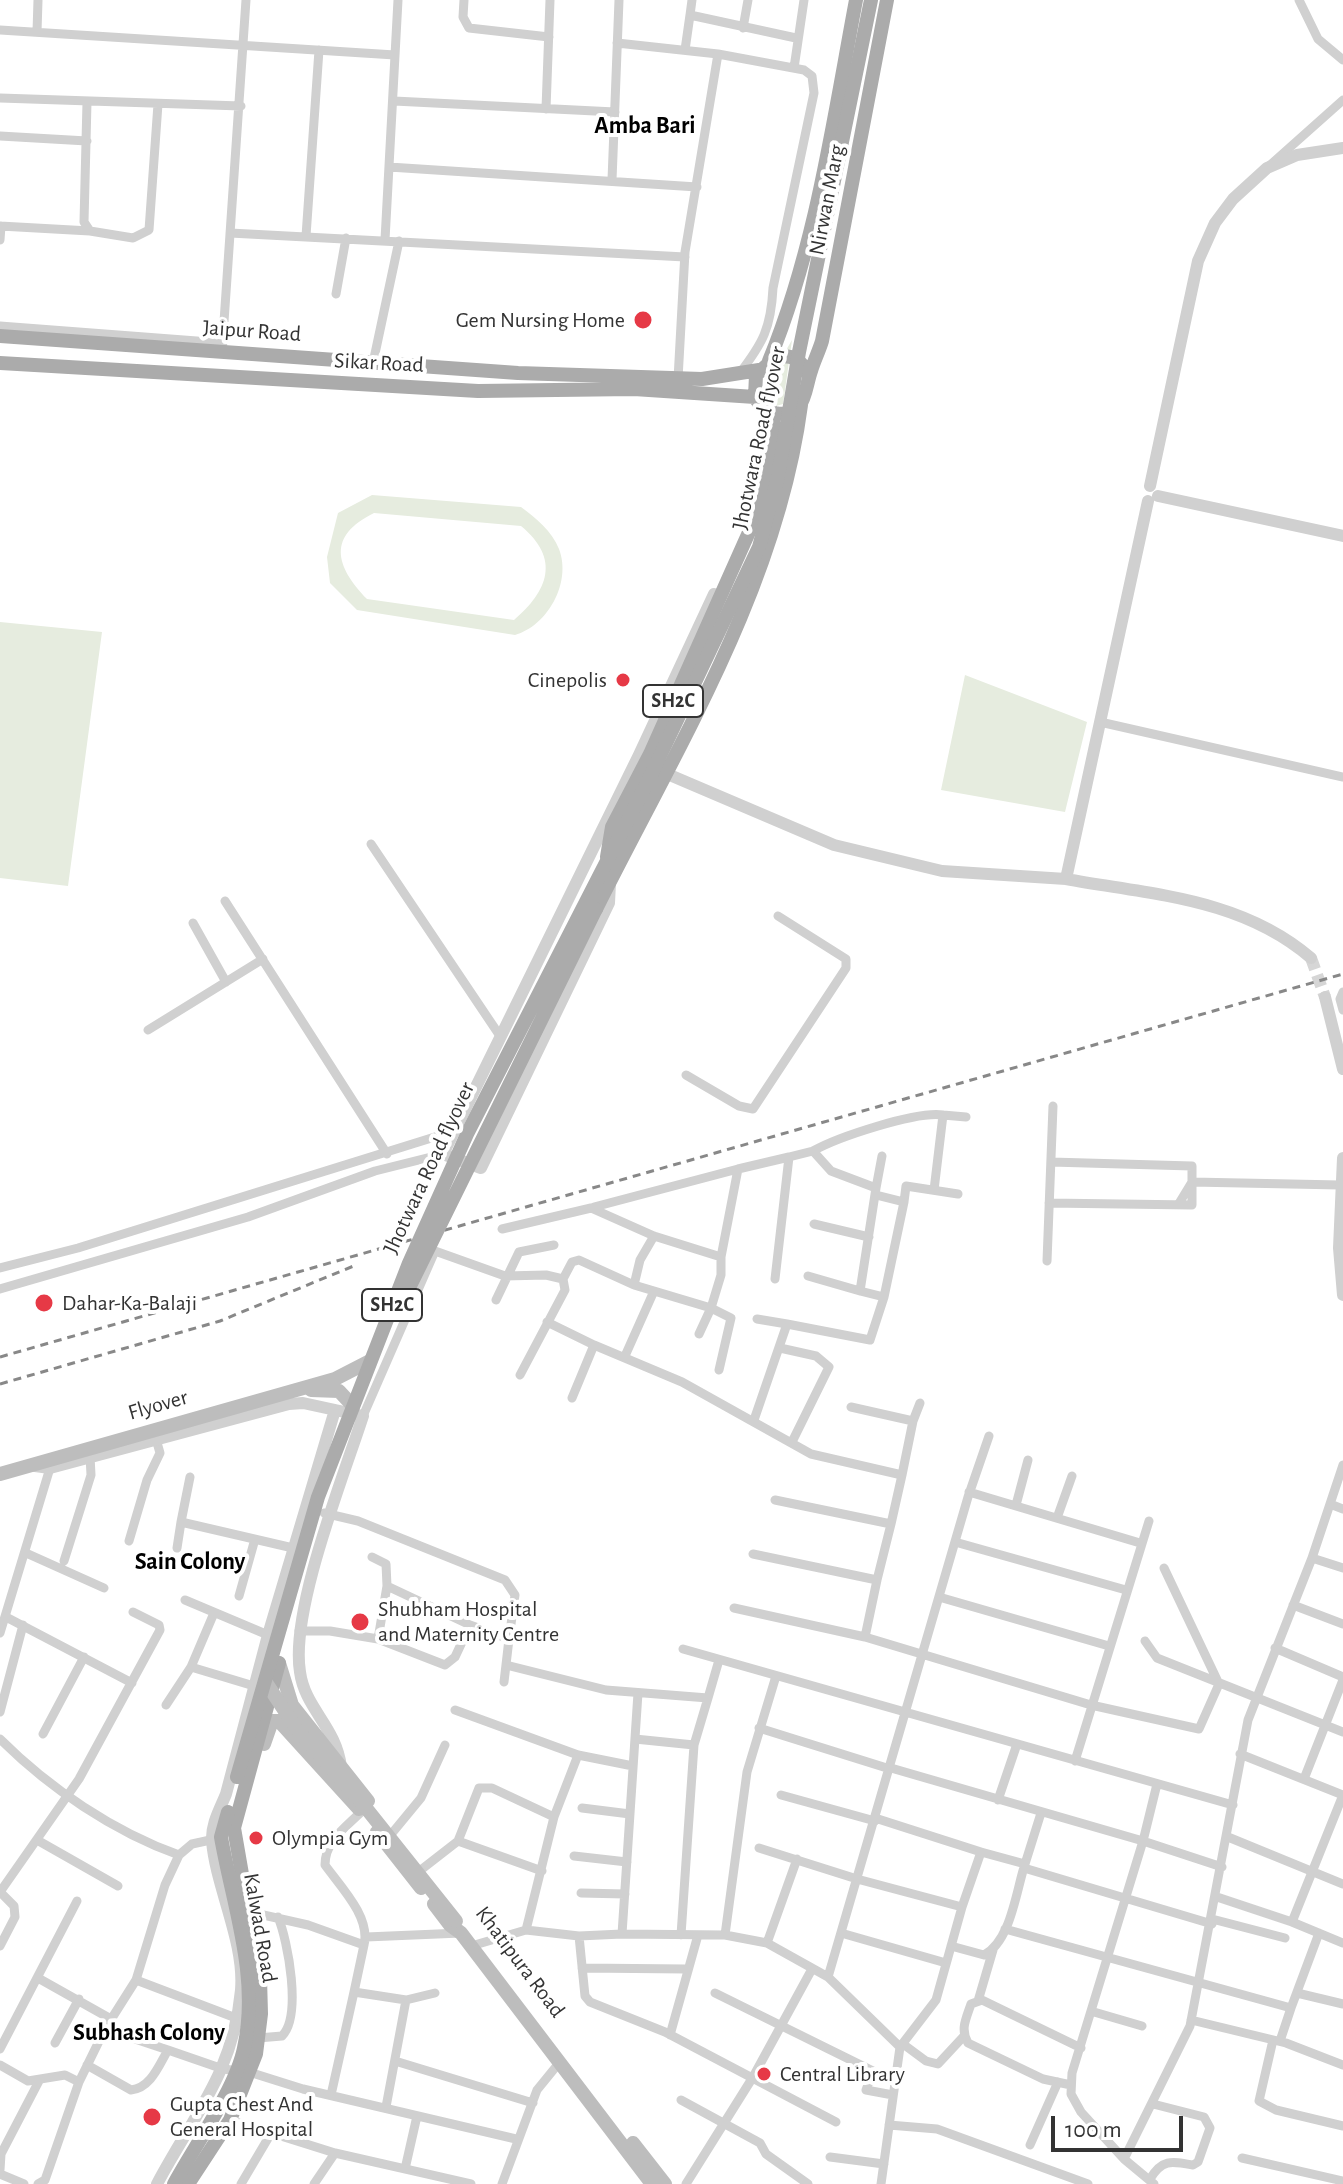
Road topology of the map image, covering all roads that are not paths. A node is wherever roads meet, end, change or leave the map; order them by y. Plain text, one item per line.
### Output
1 (38, 0) edge
2 (246, 0) edge
3 (398, 0) edge
4 (464, 0) edge
5 (550, 0) edge
6 (619, 0) edge
7 (692, 0) edge
8 (748, 0) edge
9 (804, 0) edge
10 (856, 0) edge
11 (871, 0) edge
12 (887, 0) edge
13 (1299, 0) edge
14 (690, 15) junction
15 (743, 28) junction
16 (0, 30) edge
17 (37, 32) junction
18 (549, 37) junction
19 (796, 38) junction
20 (617, 43) junction
21 (244, 44) junction
22 (319, 50) junction
23 (685, 50) junction
24 (718, 54) junction
25 (395, 55) junction
26 (1343, 60) edge
27 (794, 68) junction
28 (0, 98) edge
29 (1343, 100) edge
30 (394, 101) junction
31 (87, 102) junction
32 (158, 104) junction
33 (241, 106) junction
34 (546, 109) junction
35 (615, 112) junction
36 (0, 136) edge
37 (87, 141) junction
38 (1343, 148) edge
39 (389, 167) junction
40 (1267, 168) junction
41 (612, 180) junction
42 (697, 187) junction
43 (1, 226) edge
44 (90, 231) junction
45 (230, 233) junction
46 (306, 236) junction
47 (346, 238) junction
48 (0, 240) edge
49 (385, 240) junction
50 (399, 241) junction
51 (685, 257) junction
52 (336, 294) dead end
53 (0, 326) edge
54 (0, 336) edge
55 (223, 347) junction
56 (0, 363) edge
57 (373, 363) junction
58 (764, 365) junction
59 (739, 374) junction
60 (809, 376) junction
61 (678, 379) junction
62 (755, 397) junction
63 (801, 405) junction
64 (773, 412) junction
65 (1152, 494) junction
66 (1343, 536) edge
67 (730, 572) junction
68 (1100, 722) junction
69 (665, 773) junction
70 (1343, 777) edge
71 (371, 844) dead end
72 (607, 857) junction
73 (1066, 879) junction
74 (611, 880) junction
75 (225, 901) dead end
76 (778, 916) dead end
77 (193, 923) dead end
78 (1311, 958) tunnel mouth
79 (263, 959) junction
80 (226, 982) junction
81 (1343, 992) edge
82 (1325, 997) tunnel mouth
83 (1343, 1010) edge
84 (148, 1030) dead end
85 (500, 1036) junction
86 (1343, 1069) edge
87 (686, 1075) dead end
88 (1053, 1106) dead end
89 (943, 1115) junction
90 (966, 1117) dead end
91 (454, 1131) junction
92 (813, 1151) junction
93 (387, 1154) junction
94 (443, 1154) junction
95 (882, 1156) dead end
96 (789, 1157) junction
97 (370, 1158) junction
98 (1343, 1158) edge
99 (1051, 1162) junction
100 (738, 1169) junction
101 (375, 1171) junction
102 (1192, 1182) junction
103 (1340, 1185) junction
104 (934, 1190) junction
105 (876, 1191) junction
106 (958, 1194) dead end
107 (904, 1202) junction
108 (1049, 1203) junction
109 (591, 1208) junction
110 (814, 1224) dead end
111 (502, 1229) dead end
112 (654, 1236) junction
113 (869, 1237) junction
114 (554, 1245) dead end
115 (721, 1257) junction
116 (1047, 1261) dead end
117 (0, 1268) edge
118 (505, 1276) junction
119 (808, 1276) dead end
120 (563, 1279) junction
121 (775, 1279) dead end
122 (634, 1285) junction
123 (0, 1289) edge
124 (654, 1291) junction
125 (860, 1291) junction
126 (1343, 1295) edge
127 (884, 1297) junction
128 (496, 1300) dead end
129 (711, 1308) junction
130 (757, 1319) dead end
131 (547, 1322) junction
132 (787, 1324) junction
133 (699, 1334) dead end
134 (594, 1345) junction
135 (780, 1348) junction
136 (625, 1356) junction
137 (370, 1361) junction
138 (719, 1370) dead end
139 (520, 1375) dead end
140 (298, 1389) junction
141 (572, 1398) dead end
142 (920, 1403) dead end
143 (851, 1407) dead end
144 (335, 1410) junction
145 (358, 1411) junction
146 (754, 1420) junction
147 (913, 1421) junction
148 (989, 1436) dead end
149 (156, 1439) junction
150 (792, 1442) junction
151 (90, 1456) junction
152 (1028, 1460) dead end
153 (53, 1463) junction
154 (1343, 1465) edge
155 (0, 1474) edge
156 (902, 1475) junction
157 (1072, 1476) dead end
158 (190, 1477) dead end
159 (969, 1492) junction
160 (775, 1500) dead end
161 (1330, 1504) junction
162 (1016, 1505) junction
163 (305, 1508) junction
164 (1343, 1509) edge
165 (331, 1515) junction
166 (1057, 1518) junction
167 (1149, 1521) dead end
168 (181, 1522) junction
169 (891, 1524) junction
170 (255, 1539) junction
171 (129, 1541) dead end
172 (955, 1542) junction
173 (1140, 1543) junction
174 (177, 1548) dead end
175 (293, 1548) junction
176 (26, 1553) junction
177 (753, 1554) dead end
178 (372, 1557) dead end
179 (1312, 1558) junction
180 (212, 1559) dead end
181 (64, 1561) dead end
182 (247, 1567) junction
183 (1164, 1568) dead end
184 (1343, 1568) edge
185 (877, 1580) junction
186 (387, 1586) junction
187 (104, 1588) dead end
188 (1126, 1590) junction
189 (239, 1596) dead end
190 (939, 1597) junction
191 (185, 1600) dead end
192 (1293, 1605) junction
193 (734, 1608) dead end
194 (133, 1612) dead end
195 (214, 1613) junction
196 (6, 1617) junction
197 (1343, 1624) edge
198 (23, 1625) junction
199 (470, 1625) junction
200 (299, 1631) junction
201 (0, 1633) edge
202 (268, 1635) junction
203 (865, 1637) junction
204 (378, 1639) junction
205 (509, 1639) junction
206 (1145, 1641) dead end
207 (1109, 1646) junction
208 (1275, 1648) junction
209 (683, 1649) dead end
210 (922, 1654) junction
211 (84, 1657) junction
212 (719, 1660) junction
213 (279, 1663) junction
214 (506, 1665) junction
215 (191, 1667) junction
216 (776, 1676) junction
217 (1343, 1678) edge
218 (504, 1682) dead end
219 (132, 1683) junction
220 (260, 1684) junction
221 (1219, 1684) junction
222 (638, 1693) junction
223 (1256, 1697) junction
224 (708, 1698) junction
225 (166, 1705) dead end
226 (1091, 1705) junction
227 (455, 1710) dead end
228 (0, 1712) edge
229 (905, 1713) junction
230 (1325, 1724) junction
231 (759, 1728) junction
232 (1343, 1732) edge
233 (43, 1734) dead end
234 (0, 1739) edge
235 (635, 1739) junction
236 (1017, 1744) junction
237 (445, 1745) dead end
238 (694, 1745) junction
239 (1240, 1754) junction
240 (578, 1755) junction
241 (250, 1761) junction
242 (336, 1761) junction
243 (1075, 1761) junction
244 (633, 1766) junction
245 (891, 1768) junction
246 (1304, 1779) junction
247 (1157, 1784) junction
248 (69, 1795) junction
249 (781, 1795) dead end
250 (1343, 1796) edge
251 (998, 1800) junction
252 (1233, 1805) junction
253 (582, 1808) dead end
254 (361, 1812) junction
255 (1041, 1813) junction
256 (232, 1814) junction
257 (630, 1814) junction
258 (554, 1817) junction
259 (875, 1820) junction
260 (393, 1832) junction
261 (1228, 1837) junction
262 (235, 1838) junction
263 (37, 1840) junction
264 (212, 1840) junction
265 (458, 1841) junction
266 (1143, 1841) junction
267 (759, 1848) dead end
268 (981, 1852) junction
269 (230, 1854) junction
270 (179, 1855) junction
271 (574, 1856) dead end
272 (797, 1859) junction
273 (627, 1862) junction
274 (1025, 1866) junction
275 (1222, 1867) junction
276 (422, 1869) junction
277 (542, 1871) junction
278 (1311, 1871) junction
279 (857, 1879) junction
280 (1343, 1884) edge
281 (118, 1886) dead end
282 (0, 1892) edge
283 (581, 1893) dead end
284 (625, 1894) junction
285 (1125, 1897) junction
286 (1217, 1897) junction
287 (77, 1901) dead end
288 (962, 1907) junction
289 (250, 1912) junction
290 (278, 1917) junction
291 (1212, 1921) junction
292 (1292, 1922) junction
293 (459, 1927) junction
294 (1005, 1929) junction
295 (526, 1930) junction
296 (841, 1933) junction
297 (1319, 1933) junction
298 (622, 1934) junction
299 (681, 1935) junction
300 (698, 1935) junction
301 (725, 1935) junction
302 (579, 1936) junction
303 (1285, 1938) dead end
304 (365, 1941) junction
305 (767, 1943) junction
306 (1343, 1943) edge
307 (0, 1946) edge
308 (475, 1946) junction
309 (951, 1946) junction
310 (994, 1947) junction
311 (1108, 1957) junction
312 (946, 1963) junction
313 (582, 1968) junction
314 (686, 1969) junction
315 (812, 1969) junction
316 (828, 1977) junction
317 (38, 1978) junction
318 (136, 1980) junction
319 (1200, 1985) junction
320 (354, 1992) junction
321 (435, 1993) dead end
322 (715, 1993) dead end
323 (1297, 1993) junction
324 (79, 1999) junction
325 (406, 2000) junction
326 (978, 2001) junction
327 (1343, 2004) edge
328 (1291, 2008) junction
329 (1094, 2012) junction
330 (236, 2018) junction
331 (111, 2019) junction
332 (1191, 2020) junction
333 (1142, 2026) dead end
334 (780, 2027) junction
335 (105, 2029) junction
336 (670, 2035) junction
337 (964, 2036) junction
338 (258, 2038) junction
339 (1276, 2040) junction
340 (55, 2043) dead end
341 (902, 2045) junction
342 (1081, 2048) junction
343 (0, 2049) edge
344 (168, 2050) junction
345 (395, 2061) junction
346 (559, 2063) junction
347 (0, 2065) edge
348 (87, 2065) junction
349 (1343, 2065) edge
350 (223, 2069) junction
351 (249, 2072) junction
352 (753, 2077) junction
353 (39, 2081) junction
354 (79, 2082) junction
355 (1058, 2082) junction
356 (1071, 2085) junction
357 (331, 2095) junction
358 (893, 2095) junction
359 (681, 2100) dead end
360 (533, 2103) junction
361 (1153, 2104) junction
362 (386, 2107) junction
363 (417, 2116) junction
364 (230, 2120) junction
365 (836, 2122) dead end
366 (725, 2125) junction
367 (889, 2125) junction
368 (1343, 2126) edge
369 (270, 2135) junction
370 (516, 2139) junction
371 (1030, 2145) dead end
372 (1, 2153) edge
373 (335, 2153) junction
374 (830, 2157) dead end
375 (1242, 2158) dead end
376 (1124, 2159) junction
377 (884, 2164) junction
378 (405, 2169) junction
379 (1296, 2171) junction
380 (0, 2172) edge
381 (1343, 2181) edge
382 (1152, 2182) edge
383 (193, 2183) edge
384 (24, 2184) edge
385 (39, 2184) edge
386 (157, 2184) edge
387 (174, 2184) edge
388 (241, 2184) edge
389 (314, 2184) edge
390 (471, 2184) edge
391 (502, 2184) edge
392 (652, 2184) edge
393 (665, 2184) edge
394 (686, 2184) edge
395 (808, 2184) edge
396 (882, 2184) edge
397 (1088, 2184) edge
398 (1293, 2184) edge

1 - 17 street
2 - 21 street
3 - 25 street
4 - 18 street
5 - 18 street
6 - 20 street
7 - 14 street
8 - 15 street
9 - 19 street
10 - 58 main road
11 - 72 main road, Jhotwara Road flyover, bridge
12 - 60 main road, Nirwan Marg
13 - 26 street
14 - 15 street
14 - 23 street
15 - 19 street
16 - 17 street
17 - 21 street
18 - 34 street
19 - 27 street
20 - 23 street
20 - 35 street
21 - 22 street
21 - 33 street
22 - 25 street
22 - 46 street
23 - 24 street
24 - 27 street
24 - 42 street
25 - 30 street
27 - 59 street
28 - 31 street
29 - 40 street
30 - 34 street
30 - 39 street
31 - 32 street
31 - 37 street
32 - 33 street
32 - 44 street
33 - 45 street
34 - 35 street
35 - 41 street
36 - 37 street
37 - 44 street
38 - 40 street
39 - 41 street
39 - 49 street
40 - 65 street
41 - 42 street
42 - 51 street
43 - 44 street
43 - 48 street
45 - 46 street
45 - 55 street
46 - 47 street
47 - 49 street
47 - 52 street
49 - 50 street
50 - 51 street
50 - 57 street
51 - 61 street
53 - 55 street
54 - 55 main road, Jaipur Road
55 - 57 main road, Jaipur Road
56 - 62 main road, Sikar Road
57 - 61 main road, Jaipur Road
58 - 59 main road
58 - 60 main road
58 - 62 main road
59 - 61 main road, Jaipur Road
60 - 63 main road, Nirwan Marg
62 - 64 main road
63 - 64 main road
63 - 69 main road, Nirwan Marg
64 - 67 main road, SH2C
65 - 66 street
65 - 68 street
67 - 72 main road, Jhotwara Road flyover / SH2C
67 - 85 street
68 - 70 street
68 - 73 street
69 - 73 street
69 - 74 main road, Jhotwara Road flyover
71 - 85 street
72 - 137 main road, Jhotwara Road flyover / SH2C, bridge
73 - 78 street
74 - 94 street
74 - 213 main road, Jhotwara Road flyover, bridge
75 - 79 street
76 - 87 street
77 - 80 street
79 - 80 street
79 - 93 street
80 - 84 street
81 - 83 street
82 - 86 street
85 - 91 street
88 - 99 street
89 - 90 street
89 - 92 street
89 - 104 street
91 - 93 street
91 - 94 street
92 - 96 street
92 - 105 street
93 - 97 street
94 - 101 street
95 - 105 street
96 - 100 street
96 - 121 street
97 - 101 street
97 - 117 street
98 - 103 street
99 - 102 street
99 - 108 street
100 - 109 street
100 - 115 street
101 - 123 street
102 - 103 street
102 - 108 street
103 - 126 street
104 - 106 street
104 - 107 street
105 - 107 street
105 - 113 street
107 - 127 street
108 - 116 street
109 - 111 street
109 - 112 street
110 - 113 street
112 - 115 street
112 - 122 street
113 - 125 street
114 - 118 street
115 - 129 street
118 - 120 street
118 - 128 street
118 - 145 street
119 - 125 street
120 - 122 street
120 - 131 street
122 - 124 street
124 - 129 street
124 - 136 street
125 - 127 street
127 - 132 street
129 - 133 street
129 - 138 street
130 - 132 street
131 - 134 street
131 - 139 street
132 - 135 street
134 - 136 street
134 - 141 street
135 - 146 street
135 - 150 street
136 - 146 street
137 - 140 main road, Flyover
137 - 145 main road, Jhotwara Road flyover / SH2C, bridge
140 - 145 main road, Flyover
140 - 153 main road, Flyover
142 - 147 street
143 - 147 street
144 - 145 street
144 - 149 street
144 - 163 street
145 - 165 street
145 - 220 main road, Jhotwara Road flyover / SH2C, bridge
146 - 150 street
147 - 156 street
148 - 159 street
149 - 151 street
149 - 171 street
150 - 156 street
151 - 153 street
151 - 181 street
152 - 162 street
153 - 155 main road, Flyover
153 - 176 street
154 - 161 street
156 - 169 street
157 - 166 street
158 - 168 street
159 - 162 street
159 - 172 street
160 - 169 street
161 - 164 street
161 - 179 street
162 - 166 street
163 - 165 street
163 - 175 street
165 - 200 street
165 - 205 street
166 - 173 street
167 - 173 street
168 - 170 street
168 - 174 street
169 - 185 street
170 - 175 street
170 - 182 street
172 - 188 street
172 - 190 street
173 - 188 street
175 - 202 street
176 - 187 street
176 - 196 street
177 - 185 street
178 - 186 street
179 - 184 street
179 - 192 street
180 - 182 street
182 - 189 street
183 - 221 street
185 - 203 street
186 - 199 street
186 - 204 street
188 - 207 street
190 - 207 street
190 - 210 street
191 - 195 street
192 - 197 street
192 - 208 street
193 - 203 street
194 - 219 street
195 - 202 street
195 - 215 street
196 - 198 street
196 - 201 street
198 - 211 street
198 - 228 street
199 - 204 street
199 - 205 street
200 - 204 street
200 - 242 street
202 - 220 street
203 - 210 street
205 - 214 street
206 - 221 street
207 - 226 street
208 - 217 street
208 - 223 street
209 - 212 street
210 - 226 street
210 - 229 street
211 - 219 street
211 - 233 street
212 - 216 street
212 - 224 street
213 - 241 main road, Jhotwara Road flyover
213 - 242 main road, Khatipura Road
214 - 218 street
214 - 222 street
215 - 220 street
215 - 225 street
216 - 229 street
216 - 231 street
217 - 230 street
219 - 248 street
220 - 256 main road, Jhotwara Road flyover / SH2C, bridge
220 - 264 street
220 - 293 main road, bridge
221 - 223 street
221 - 226 street
222 - 224 street
222 - 235 street
223 - 230 street
223 - 239 street
224 - 238 street
226 - 243 street
227 - 240 street
229 - 236 street
229 - 245 street
230 - 232 street
230 - 246 street
231 - 245 street
231 - 301 street
234 - 248 street
235 - 238 street
235 - 244 street
236 - 243 street
236 - 251 street
237 - 260 street
238 - 299 street
239 - 246 street
239 - 252 street
240 - 244 street
240 - 258 street
241 - 254 main road
241 - 256 main road, Jhotwara Road flyover
242 - 260 main road, Khatipura Road
243 - 247 street
244 - 257 street
245 - 251 street
245 - 259 street
246 - 250 street
247 - 252 street
247 - 266 street
248 - 263 street
248 - 270 street
249 - 259 street
250 - 278 street
251 - 255 street
252 - 261 street
253 - 257 street
254 - 293 main road
254 - 304 street
255 - 266 street
255 - 274 street
256 - 262 main road, SH2C
256 - 269 main road, SH2C, bridge
257 - 273 street
258 - 265 street
258 - 277 street
259 - 268 street
259 - 279 street
260 - 276 main road, Khatipura Road
261 - 275 street
261 - 278 street
262 - 264 street
262 - 269 main road, SH2C
263 - 281 street
263 - 282 street
264 - 270 street
264 - 330 street
265 - 276 street
265 - 277 street
266 - 275 street
266 - 285 street
267 - 272 street
268 - 274 street
268 - 288 street
269 - 289 main road
269 - 387 main road, Kalwad Road / SH2C, bridge
270 - 318 street
271 - 273 street
272 - 279 street
272 - 305 street
273 - 284 street
274 - 285 street
274 - 294 street
275 - 286 street
276 - 308 main road, Khatipura Road
277 - 295 street
278 - 280 street
278 - 292 street
279 - 288 street
279 - 296 street
282 - 307 street
283 - 284 street
284 - 298 street
285 - 291 street
285 - 311 street
286 - 291 street
286 - 292 street
287 - 317 street
288 - 309 street
289 - 290 street
289 - 338 main road
290 - 304 street
290 - 338 street
291 - 303 street
291 - 319 street
292 - 297 street
293 - 304 street
293 - 308 main road
294 - 310 street
294 - 311 street
295 - 302 street
295 - 308 street
296 - 312 street
296 - 316 street
297 - 306 street
297 - 323 street
298 - 299 street
298 - 302 street
299 - 300 street
300 - 301 street
300 - 314 street
301 - 305 street
302 - 313 street
304 - 320 street
305 - 315 street
308 - 346 main road
308 - 393 main road, Khatipura Road
309 - 310 street
309 - 312 street
310 - 326 street
311 - 319 street
311 - 329 street
312 - 341 street
313 - 314 street
313 - 336 street
314 - 336 street
315 - 316 street
315 - 334 street
316 - 341 street
317 - 324 street
317 - 343 street
318 - 330 street
318 - 331 street
319 - 328 street
319 - 332 street
320 - 325 street
320 - 357 street
321 - 325 street
322 - 334 street
323 - 327 street
323 - 328 street
324 - 331 street
324 - 340 street
325 - 345 street
326 - 337 street
326 - 342 street
328 - 339 street
329 - 333 street
329 - 342 street
330 - 350 street
331 - 335 street
332 - 339 street
332 - 361 street
334 - 352 street
334 - 358 street
335 - 344 street
335 - 348 street
336 - 352 street
337 - 341 street
337 - 355 street
338 - 351 main road
339 - 349 street
339 - 368 street
341 - 358 street
342 - 356 street
344 - 348 street
344 - 350 street
345 - 360 street
345 - 362 street
346 - 360 street
346 - 392 main road
347 - 353 street
348 - 354 street
350 - 351 street
350 - 386 street
351 - 357 street
351 - 364 main road
352 - 365 street
352 - 366 street
353 - 354 street
353 - 372 street
354 - 385 street
355 - 356 street
355 - 371 street
356 - 376 street
357 - 362 street
358 - 367 street
359 - 366 street
360 - 370 street
361 - 376 street
361 - 382 street
362 - 363 street
363 - 370 street
363 - 378 street
364 - 369 street
364 - 383 main road
366 - 394 street
366 - 395 street
367 - 377 street
367 - 397 street
369 - 373 street
369 - 388 street
370 - 391 street
372 - 380 street
373 - 378 street
373 - 389 street
374 - 377 street
375 - 379 street
376 - 382 street
377 - 396 street
378 - 390 street
379 - 381 street
379 - 398 street
380 - 384 street

